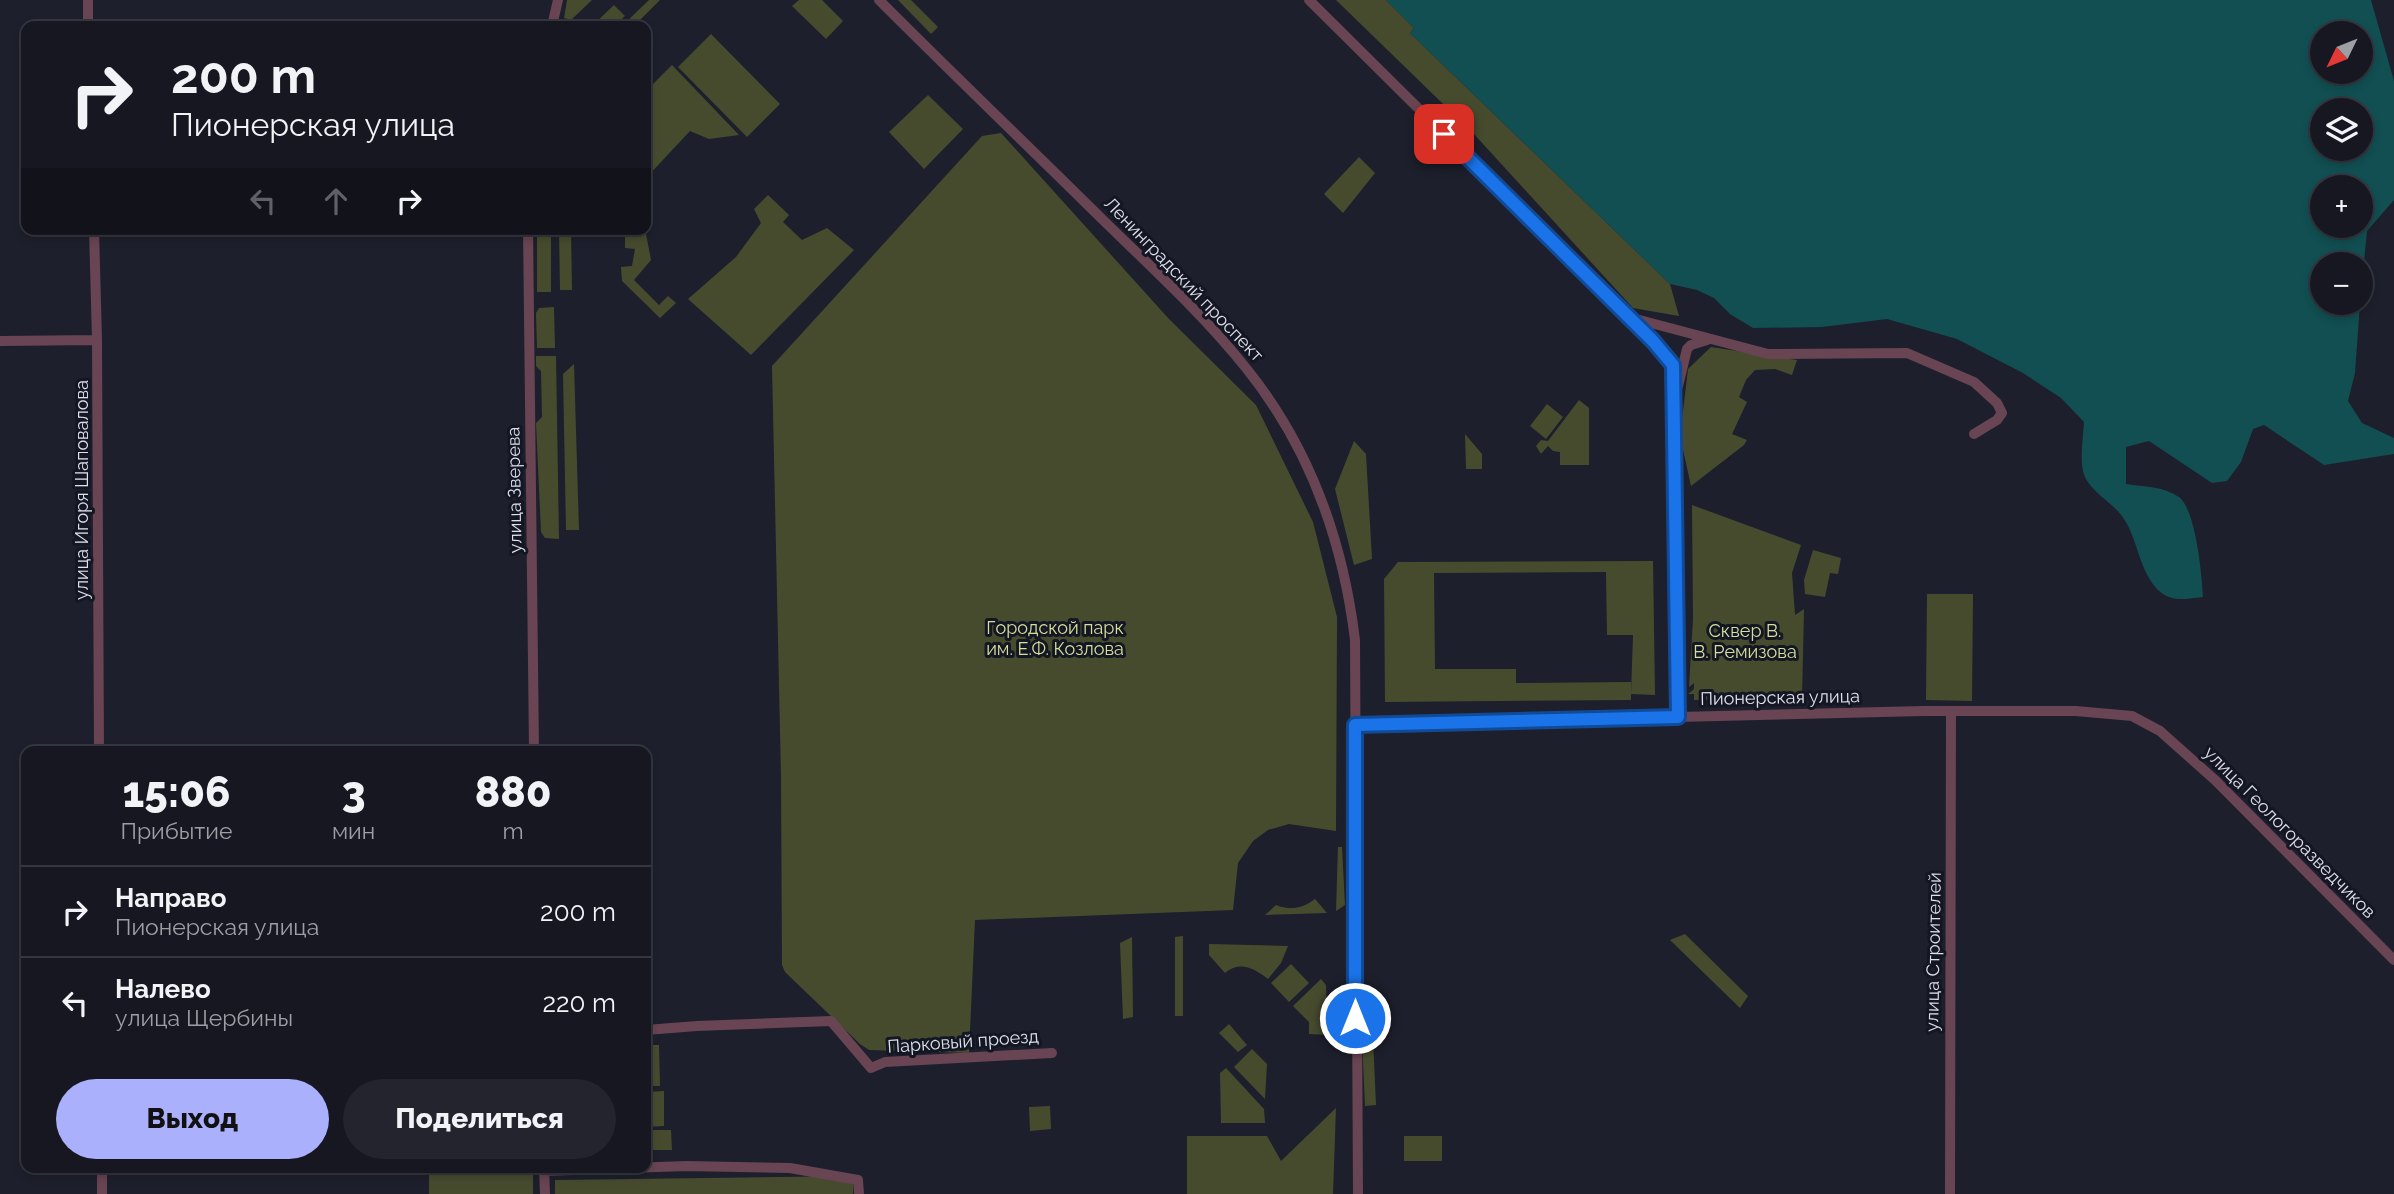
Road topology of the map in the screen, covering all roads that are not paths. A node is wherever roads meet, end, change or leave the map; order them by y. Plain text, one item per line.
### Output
1 (88, 0) edge
2 (558, 0) edge
3 (879, 0) edge
4 (1310, 0) edge
5 (88, 21) edge
6 (553, 21) edge
7 (94, 235) edge
8 (528, 235) edge
9 (1629, 318) junction
10 (1691, 335) junction
11 (97, 340) junction
12 (1709, 340) junction
13 (0, 341) edge
14 (1653, 341) junction
15 (1675, 393) junction
16 (1974, 434) dead end
17 (1951, 711) junction
18 (1678, 717) junction
19 (1355, 725) junction
20 (2160, 731) joint
21 (99, 746) edge
22 (534, 746) edge
23 (2394, 960) edge
24 (651, 1030) edge
25 (1052, 1053) dead end
26 (651, 1167) edge
27 (102, 1173) edge
28 (544, 1173) edge
29 (102, 1194) edge
30 (545, 1194) edge
31 (859, 1194) edge
32 (1358, 1194) edge
33 (1950, 1194) edge

1 - 5 street
2 - 6 street
3 - 19 street, Ленинградский проспект
4 - 9 street
7 - 11 street, улица Игоря Шаповалова
8 - 22 street, улица Зверева
9 - 10 street
9 - 14 street
10 - 12 street
10 - 14 street
11 - 13 street
11 - 21 street, улица Игоря Шаповалова
12 - 15 street
12 - 16 street
14 - 15 street
15 - 18 street
17 - 18 street, Пионерская улица
17 - 20 street, Пионерская улица
17 - 33 street, улица Строителей
18 - 19 street, Пионерская улица
19 - 32 street, Ленинградский проспект
20 - 23 street, улица Геологоразведчиков
24 - 25 street, Парковый проезд
26 - 31 street
27 - 29 street
28 - 30 street

